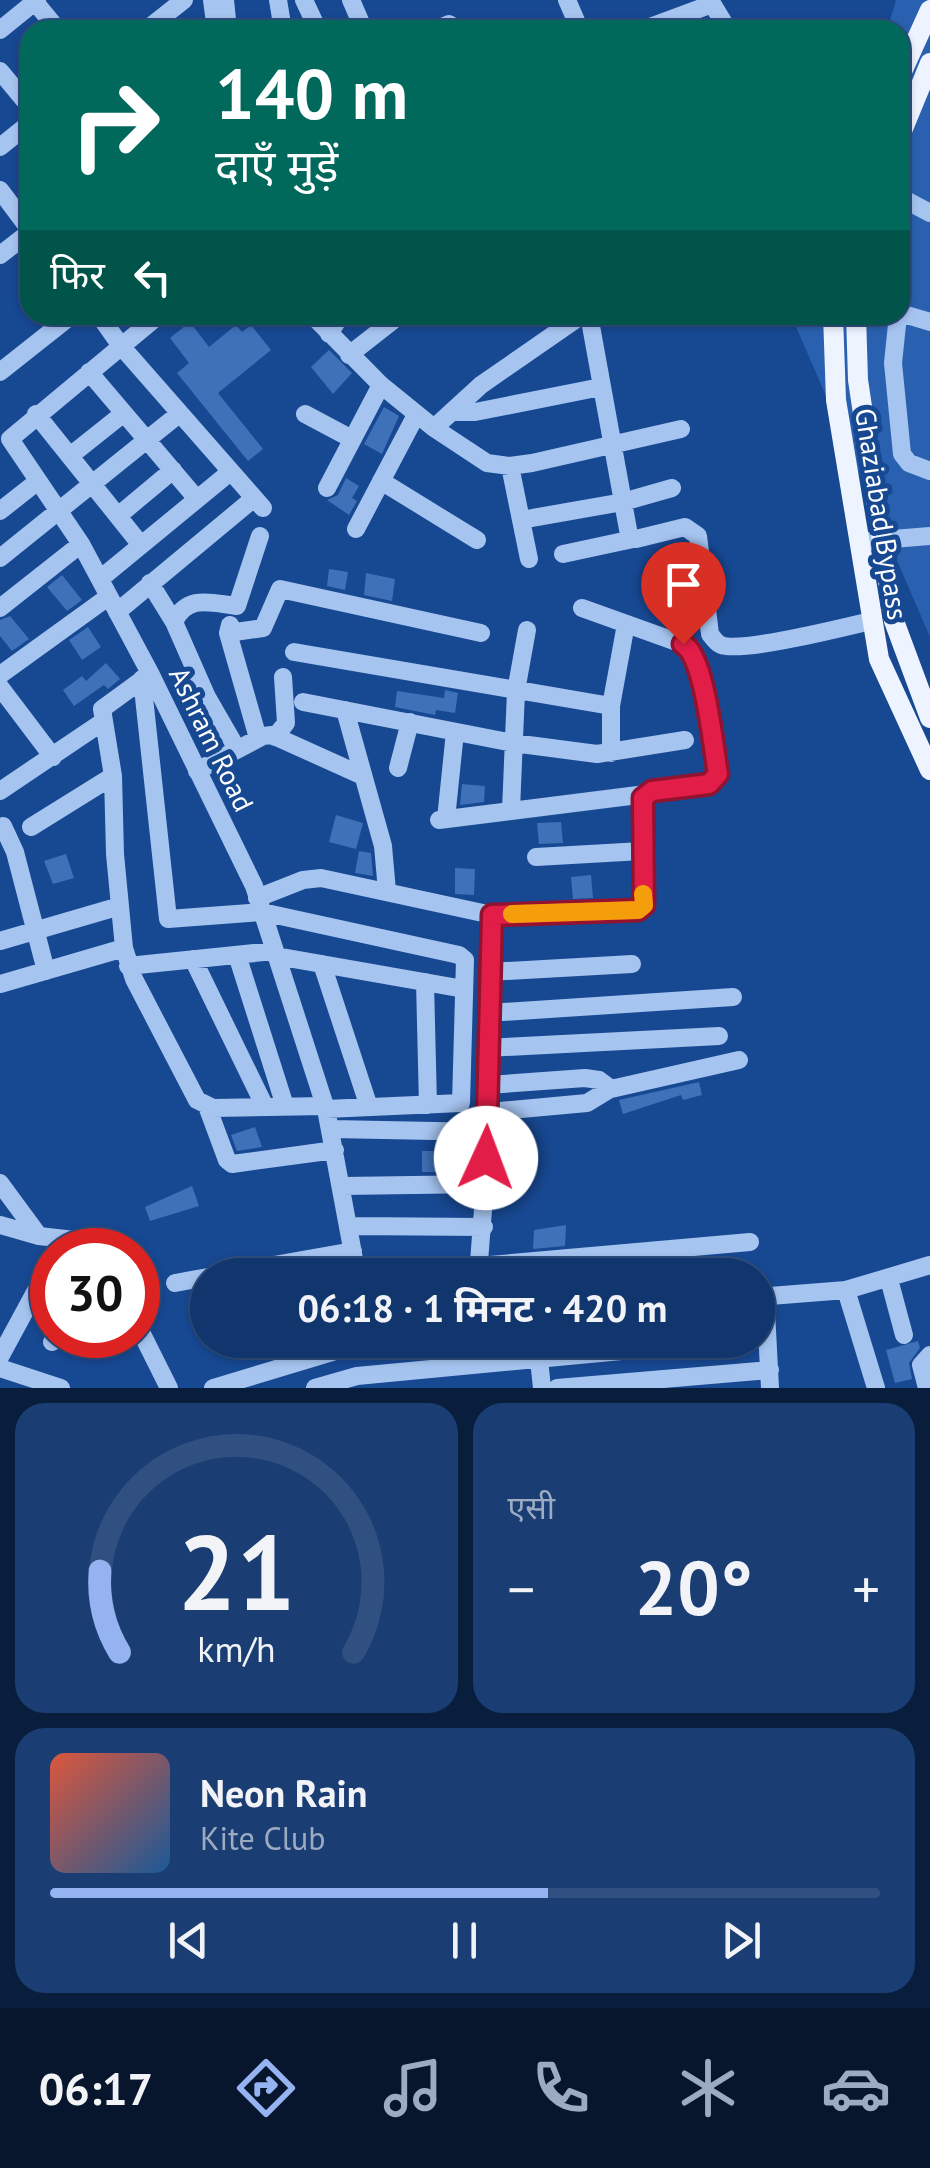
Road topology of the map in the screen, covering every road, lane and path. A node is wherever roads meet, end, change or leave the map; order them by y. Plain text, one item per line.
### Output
1 (184, 0) edge
2 (36, 1) edge
3 (711, 2) edge
4 (930, 10) edge
5 (159, 20) edge
6 (667, 20) edge
7 (0, 30) edge
8 (910, 54) edge
9 (930, 63) edge
10 (0, 71) edge
11 (20, 95) edge
12 (910, 112) edge
13 (20, 131) edge
14 (0, 146) edge
15 (0, 190) edge
16 (20, 217) edge
17 (20, 239) edge
18 (0, 255) edge
19 (59, 325) edge
20 (106, 325) edge
21 (146, 325) edge
22 (321, 325) edge
23 (335, 325) edge
24 (387, 325) edge
25 (570, 325) edge
26 (587, 325) edge
27 (833, 325) edge
28 (856, 325) edge
29 (898, 325) edge
30 (329, 334) junction
31 (121, 346) junction
32 (349, 355) junction
33 (0, 372) edge
34 (89, 372) junction
35 (381, 385) junction
36 (601, 387) junction
37 (452, 412) junction
38 (124, 413) junction
39 (36, 414) junction
40 (179, 414) junction
41 (305, 414) dead end
42 (416, 415) junction
43 (434, 428) junction
44 (681, 429) dead end
45 (5, 437) edge
46 (352, 438) junction
47 (148, 440) junction
48 (614, 444) junction
49 (70, 456) junction
50 (510, 466) junction
51 (172, 470) junction
52 (930, 471) edge
53 (229, 473) junction
54 (38, 481) junction
55 (381, 481) junction
56 (93, 485) junction
57 (327, 488) dead end
58 (672, 488) dead end
59 (198, 499) junction
60 (623, 502) junction
61 (0, 511) edge
62 (60, 513) junction
63 (118, 516) junction
64 (521, 520) junction
65 (356, 529) dead end
66 (260, 536) dead end
67 (930, 536) edge
68 (633, 539) junction
69 (477, 540) dead end
70 (882, 540) junction
71 (858, 543) junction
72 (81, 544) junction
73 (142, 545) junction
74 (563, 554) dead end
75 (0, 558) edge
76 (529, 559) dead end
77 (150, 583) junction
78 (108, 596) junction
79 (237, 606) junction
80 (0, 608) edge
81 (582, 608) dead end
82 (872, 621) junction
83 (174, 622) junction
84 (626, 624) junction
85 (527, 630) dead end
86 (228, 632) junction
87 (481, 632) dead end
88 (710, 634) junction
89 (688, 646) junction
90 (294, 652) dead end
91 (0, 675) edge
92 (146, 676) junction
93 (283, 676) dead end
94 (0, 686) edge
95 (516, 692) junction
96 (303, 702) dead end
97 (611, 706) junction
98 (345, 710) junction
99 (930, 718) edge
100 (104, 721) junction
101 (410, 722) junction
102 (455, 732) junction
103 (266, 737) junction
104 (685, 740) dead end
105 (513, 744) junction
106 (237, 749) junction
107 (612, 753) junction
108 (53, 756) junction
109 (398, 768) dead end
110 (930, 770) edge
111 (196, 771) junction
112 (112, 776) junction
113 (363, 776) junction
114 (0, 791) edge
115 (646, 794) junction
116 (511, 810) junction
117 (3, 826) dead end
118 (31, 827) dead end
119 (642, 851) junction
120 (536, 857) dead end
121 (387, 891) junction
122 (260, 905) junction
123 (120, 906) junction
124 (492, 915) junction
125 (36, 929) junction
126 (0, 941) edge
127 (275, 953) junction
128 (237, 955) junction
129 (126, 957) junction
130 (193, 959) junction
131 (322, 964) junction
132 (632, 964) dead end
133 (46, 970) junction
134 (488, 972) junction
135 (425, 982) junction
136 (0, 984) edge
137 (464, 989) junction
138 (733, 997) dead end
139 (488, 1013) junction
140 (720, 1036) dead end
141 (486, 1048) junction
142 (739, 1060) dead end
143 (488, 1085) junction
144 (610, 1089) junction
145 (428, 1105) junction
146 (206, 1106) junction
147 (285, 1106) junction
148 (264, 1107) junction
149 (325, 1107) junction
150 (369, 1108) junction
151 (488, 1112) junction
152 (331, 1129) junction
153 (487, 1132) junction
154 (335, 1150) junction
155 (0, 1183) edge
156 (486, 1184) junction
157 (342, 1186) junction
158 (0, 1225) edge
159 (349, 1226) junction
160 (484, 1227) junction
161 (33, 1228) edge
162 (30, 1233) edge
163 (750, 1242) dead end
164 (353, 1250) junction
165 (318, 1258) edge
166 (354, 1258) edge
167 (480, 1258) edge
168 (595, 1258) edge
169 (930, 1264) edge
170 (888, 1280) junction
171 (190, 1281) edge
172 (175, 1284) dead end
173 (846, 1290) junction
174 (775, 1300) edge
175 (30, 1302) edge
176 (904, 1335) dead end
177 (930, 1355) edge
178 (0, 1357) edge
179 (155, 1358) edge
180 (308, 1358) edge
181 (559, 1358) edge
182 (539, 1360) junction
183 (9, 1376) edge
184 (770, 1379) edge
185 (358, 1382) edge
186 (60, 1388) edge
187 (170, 1388) edge
188 (213, 1388) edge
189 (315, 1388) edge
190 (542, 1388) edge
191 (558, 1388) edge
192 (876, 1388) edge
193 (927, 1388) edge

1 - 5 street
2 - 7 street
3 - 6 street
4 - 8 main road
9 - 12 main road
10 - 11 street
13 - 14 street
15 - 16 street
17 - 18 street
19 - 33 street
20 - 31 street
21 - 31 street, Ashram Road
22 - 30 street
23 - 30 street
24 - 32 street
25 - 37 street
26 - 36 street
27 - 71 main road, Ghaziabad Bypass
28 - 70 main road, Ghaziabad Bypass
29 - 52 street
30 - 32 street
31 - 34 street, Ashram Road
31 - 40 street
32 - 35 street
34 - 38 street
34 - 39 street, Ashram Road
35 - 42 street
35 - 46 street
36 - 37 street
36 - 48 street
37 - 43 street
38 - 47 street
38 - 49 street
39 - 45 street, Ashram Road
39 - 49 street
40 - 47 street
40 - 53 street
41 - 46 street
42 - 43 street
42 - 55 street
43 - 50 street
44 - 48 street
45 - 54 street, Ashram Road
46 - 57 street
47 - 51 street
47 - 56 street
48 - 50 street
48 - 60 street
49 - 56 street
50 - 64 street
51 - 59 street
51 - 63 street
53 - 59 street
53 - 77 street
54 - 61 street
54 - 62 street, Ashram Road
55 - 65 street
55 - 69 street
56 - 62 street
56 - 63 street
58 - 60 street
59 - 73 street
60 - 64 street
60 - 68 street
62 - 72 street, Ashram Road
62 - 75 street
63 - 73 street
64 - 76 street
66 - 79 street
67 - 70 street
68 - 74 street
68 - 88 street
70 - 71 street
70 - 99 main road, Ghaziabad Bypass
71 - 82 main road, Ghaziabad Bypass
72 - 78 street, Ashram Road
72 - 80 street
73 - 78 street
77 - 78 street
77 - 83 street
78 - 91 street
78 - 92 street, Ashram Road
79 - 83 street
79 - 86 street
81 - 84 street
82 - 88 street
82 - 110 main road, Ghaziabad Bypass
83 - 106 street
84 - 89 street
84 - 97 street
85 - 95 street
86 - 87 street
86 - 103 street
88 - 89 street
89 - 115 street
90 - 95 street
92 - 100 street
92 - 111 street, Ashram Road
92 - 122 street
93 - 103 street
94 - 108 street
95 - 97 street
95 - 105 street
96 - 98 street
97 - 107 street
98 - 101 street
98 - 113 street
100 - 108 street
100 - 112 street
101 - 102 street
101 - 109 street
102 - 105 street
102 - 116 street
103 - 106 street
103 - 113 street
104 - 107 street
105 - 107 street
105 - 116 street
106 - 111 street
108 - 114 street
111 - 122 street, Ashram Road
112 - 118 street
112 - 123 street
113 - 121 street
115 - 116 street
115 - 119 street
117 - 125 street
119 - 120 street
119 - 124 street
121 - 122 street
121 - 124 street
122 - 127 street, Ashram Road
122 - 137 street
123 - 125 street
123 - 129 street
124 - 134 street
125 - 126 street
125 - 133 street
127 - 128 street
127 - 131 street
127 - 149 street, Ashram Road
128 - 130 street
128 - 147 street
129 - 130 street
129 - 133 street
129 - 146 street
130 - 148 street
131 - 135 street
131 - 150 street
132 - 134 street
133 - 136 street
134 - 139 street
135 - 137 street
135 - 145 street
137 - 145 street
138 - 139 street
139 - 141 street
140 - 141 street
141 - 143 street
142 - 144 street
143 - 144 street
143 - 151 street
144 - 151 street
145 - 150 street
146 - 148 street
146 - 154 street
147 - 148 street
147 - 149 street
149 - 150 street
149 - 152 street, Ashram Road
151 - 153 street
152 - 153 street
152 - 154 street, Ashram Road
153 - 156 street
154 - 157 street, Ashram Road
155 - 161 street
156 - 157 street
156 - 160 street
157 - 159 street, Ashram Road
158 - 162 street
159 - 160 street
159 - 164 street, Ashram Road
160 - 167 street
163 - 168 street
164 - 165 street
164 - 166 street, Ashram Road
169 - 170 street
170 - 173 street
170 - 176 street
171 - 172 street
173 - 174 street
173 - 192 street
175 - 178 street
177 - 193 street
179 - 187 street
180 - 188 street
181 - 182 street
182 - 185 street
182 - 190 street
183 - 186 street
184 - 191 street
185 - 189 street

